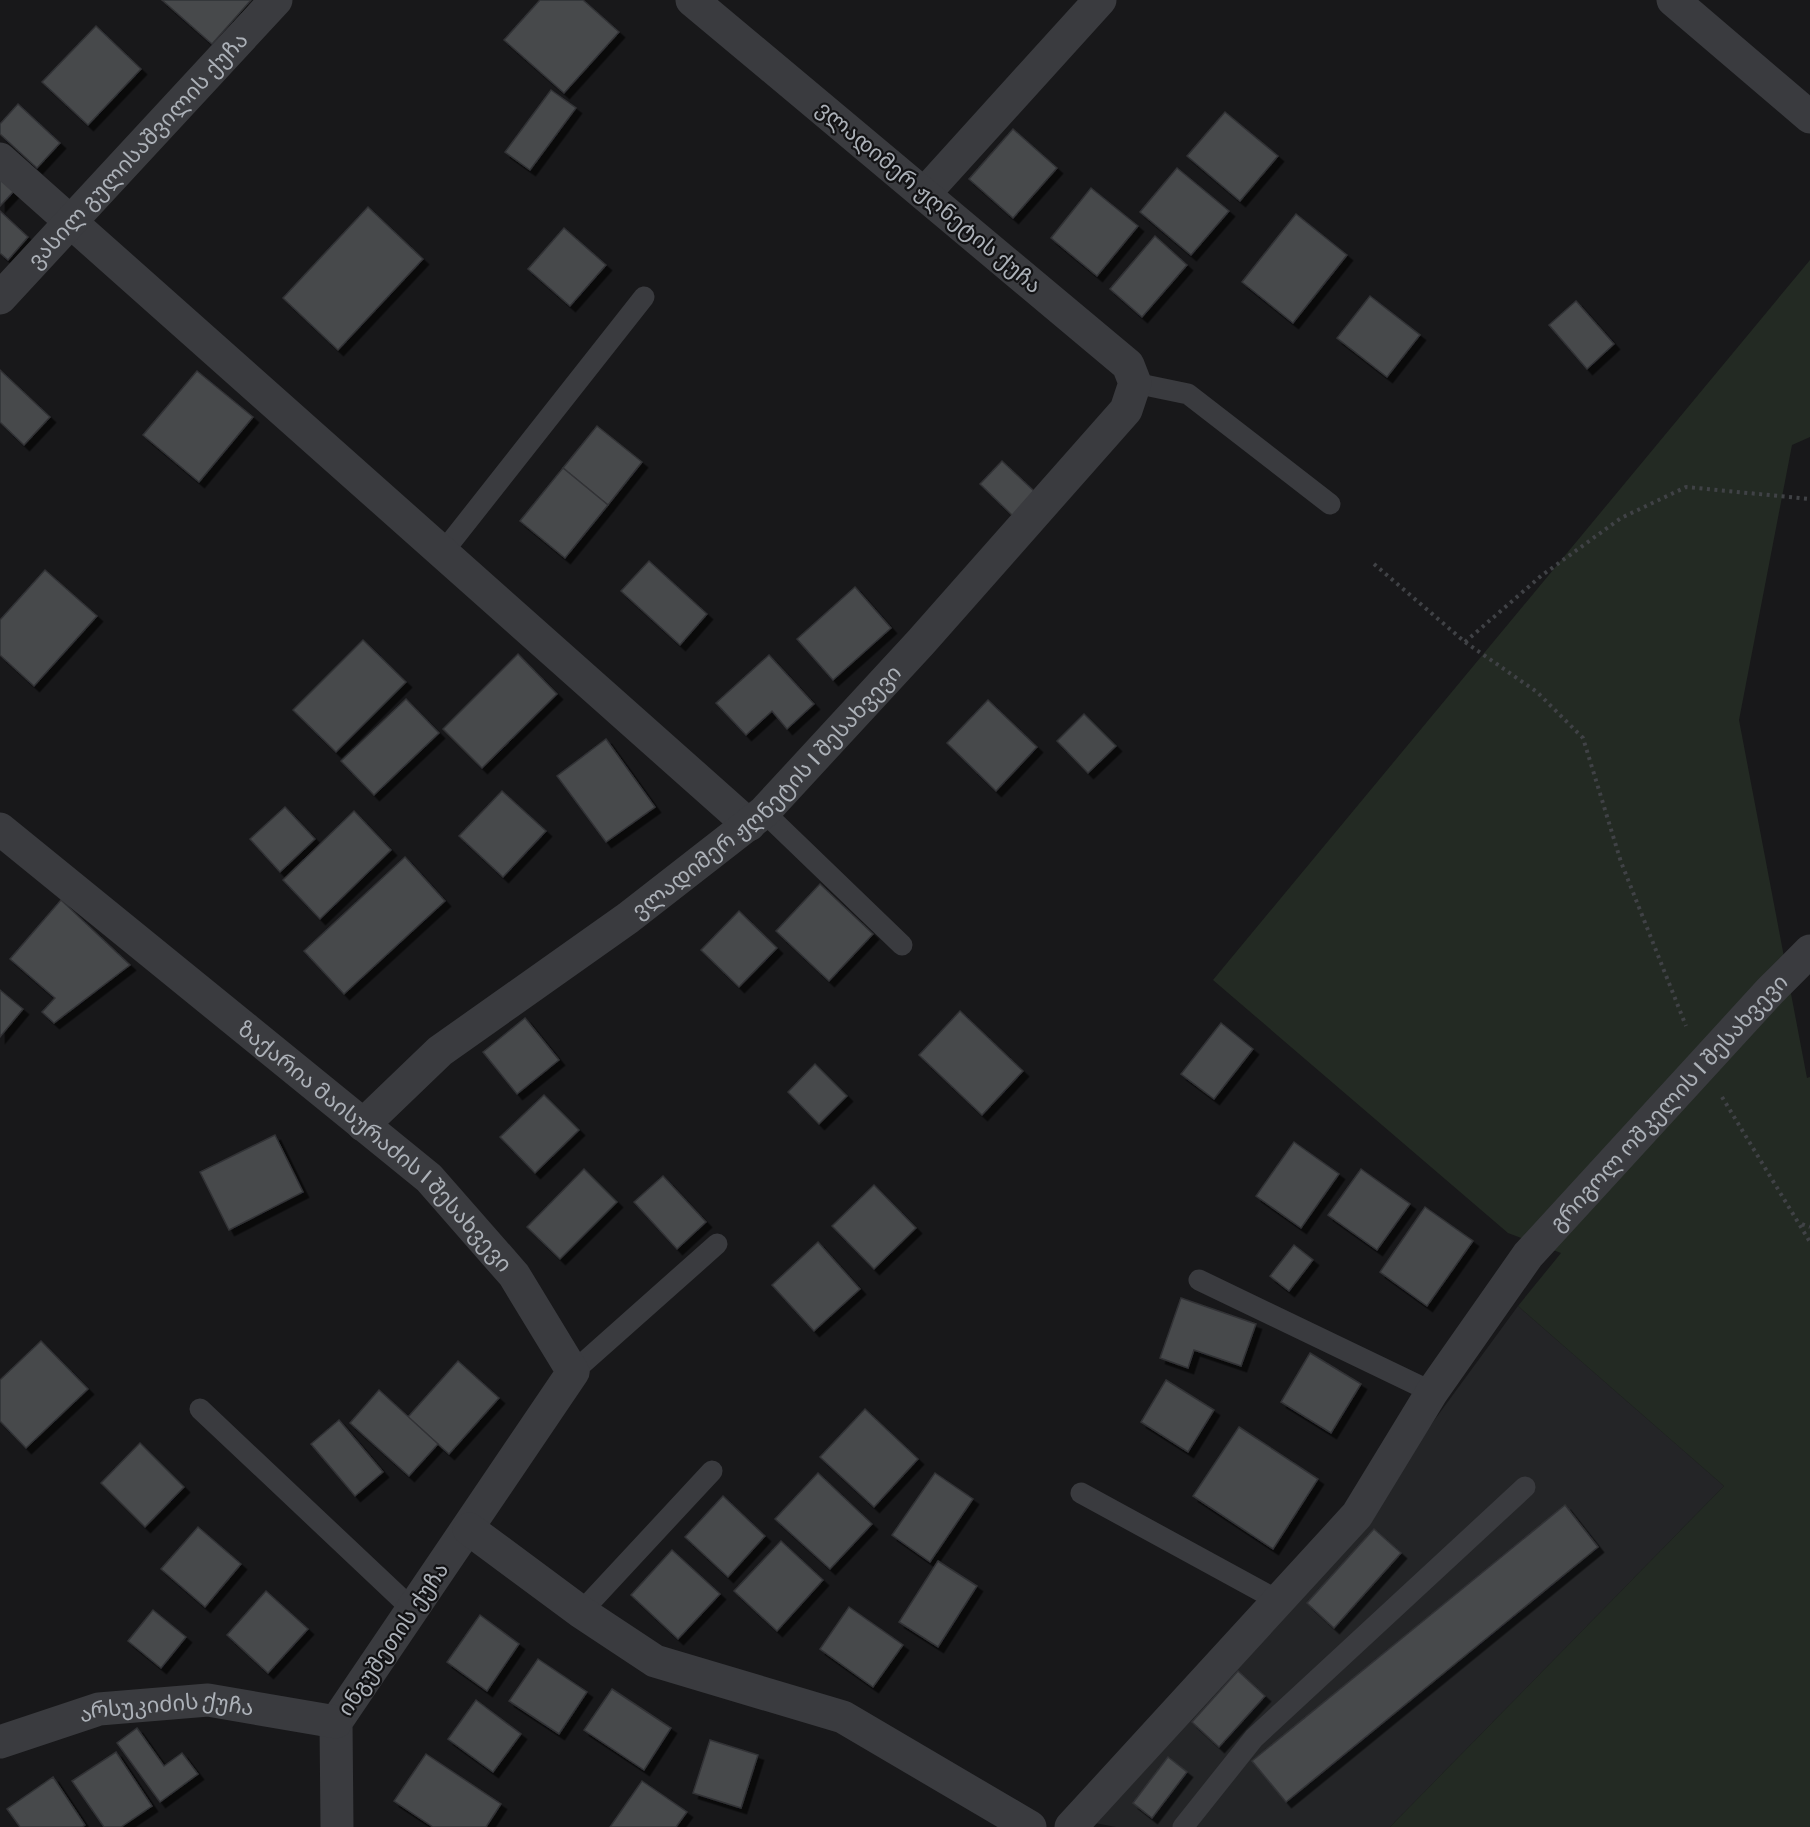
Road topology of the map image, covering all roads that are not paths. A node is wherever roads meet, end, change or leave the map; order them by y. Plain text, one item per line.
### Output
1 (276, 0) edge
2 (693, 0) edge
3 (1100, 0) edge
4 (1673, 0) edge
5 (1810, 117) edge
6 (0, 159) edge
7 (925, 194) junction
8 (72, 221) junction
9 (644, 297) dead end
10 (0, 298) edge
11 (1131, 397) junction
12 (1330, 504) dead end
13 (443, 552) junction
14 (756, 819) junction
15 (0, 829) edge
16 (902, 945) dead end
17 (1810, 951) edge
18 (363, 1125) junction
19 (717, 1244) dead end
20 (1199, 1280) dead end
21 (573, 1372) junction
22 (1432, 1392) junction
23 (200, 1409) dead end
24 (712, 1471) dead end
25 (1526, 1487) dead end
26 (1081, 1493) dead end
27 (469, 1529) junction
28 (1279, 1601) junction
29 (411, 1608) junction
30 (581, 1612) junction
31 (336, 1722) junction
32 (0, 1743) edge
33 (340, 1826) edge
34 (1030, 1827) edge
35 (1071, 1827) edge
36 (1183, 1827) edge

1 - 8 street, ვასილ გულისაშვილის ქუჩა
2 - 7 street, ვლადიმერ ჟღნეტის ქუჩა
3 - 7 street
4 - 5 street
6 - 8 street
7 - 11 street, ვლადიმერ ჟღნეტის ქუჩა
8 - 10 street, ვასილ გულისაშვილის ქუჩა
8 - 13 street
9 - 13 lane
11 - 12 lane
11 - 14 street, ვლადიმერ ჟღნეტის I შესახვევი
13 - 14 street
14 - 16 lane
14 - 18 street, ვლადიმერ ჟღნეტის I შესახვევი
15 - 18 street, ზაქარია მაისურაძის I შესახვევი
17 - 22 street, გრიგოლ ოშკელის I შესახვევი
18 - 21 street, ზაქარია მაისურაძის I შესახვევი
19 - 21 lane
20 - 22 lane
21 - 27 street
22 - 28 street, გრიგოლ ოშკელის I შესახვევი
23 - 29 lane
24 - 30 lane
25 - 36 lane
26 - 28 lane
27 - 29 street, ინგუშეთის ქუჩა
27 - 30 street
28 - 35 street, გრიგოლ ოშკელის I შესახვევი
29 - 31 street, ინგუშეთის ქუჩა
30 - 34 street
31 - 32 street, არსუკიძის ქუჩა
31 - 33 street, ინგუშეთის ქუჩა

